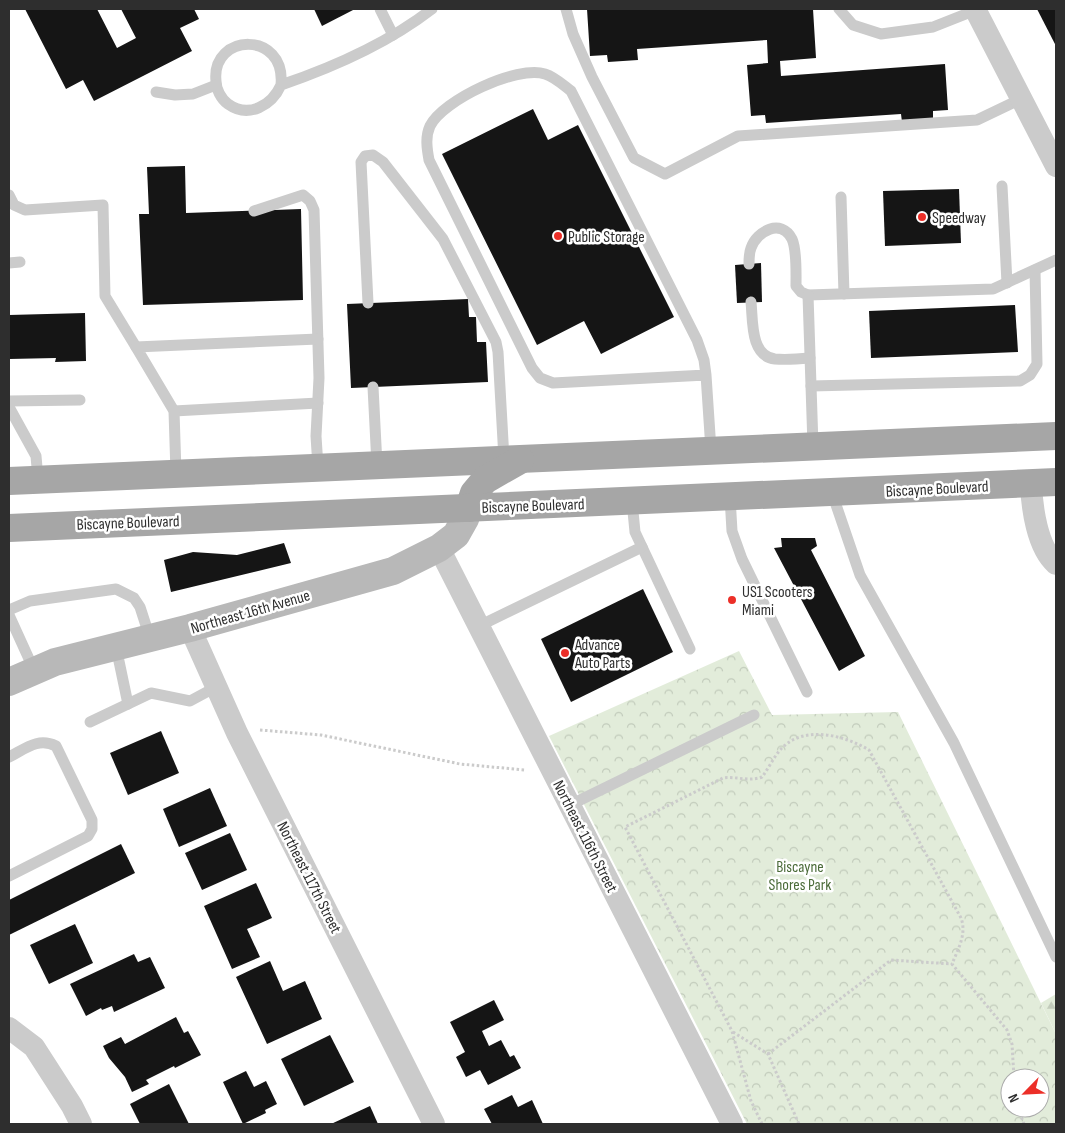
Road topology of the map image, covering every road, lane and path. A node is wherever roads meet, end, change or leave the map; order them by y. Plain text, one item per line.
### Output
1 (380, 9) edge
2 (432, 9) edge
3 (566, 9) edge
4 (839, 9) edge
5 (976, 9) edge
6 (393, 35) junction
7 (216, 85) junction
8 (281, 85) junction
9 (156, 92) dead end
10 (1021, 99) junction
11 (1054, 156) edge
12 (1002, 186) dead end
13 (9, 195) edge
14 (841, 197) dead end
15 (254, 211) dead end
16 (1056, 260) edge
17 (749, 264) dead end
18 (1035, 270) junction
19 (1007, 283) junction
20 (844, 294) junction
21 (808, 295) junction
22 (751, 302) dead end
23 (368, 303) dead end
24 (318, 339) junction
25 (136, 347) junction
26 (810, 358) junction
27 (706, 375) junction
28 (811, 386) junction
29 (373, 387) dead end
30 (80, 400) dead end
31 (9, 401) edge
32 (318, 403) junction
33 (9, 407) edge
34 (174, 411) junction
35 (1056, 436) edge
36 (813, 446) junction
37 (711, 450) junction
38 (514, 459) junction
39 (377, 465) junction
40 (318, 467) junction
41 (176, 473) junction
42 (38, 479) junction
43 (9, 481) edge
44 (1044, 483) edge
45 (832, 493) junction
46 (730, 497) junction
47 (632, 501) junction
48 (468, 508) junction
49 (9, 528) edge
50 (642, 546) junction
51 (439, 548) junction
52 (1056, 564) edge
53 (9, 610) edge
54 (9, 615) edge
55 (479, 626) junction
56 (190, 628) junction
57 (150, 638) junction
58 (116, 647) junction
59 (690, 649) dead end
60 (34, 670) junction
61 (9, 682) edge
62 (216, 687) junction
63 (807, 692) dead end
64 (128, 704) junction
65 (754, 715) dead end
66 (90, 722) dead end
67 (237, 732) junction
68 (9, 757) edge
69 (554, 772) junction
70 (570, 804) junction
71 (9, 876) edge
72 (1056, 956) edge
73 (952, 964) junction
74 (9, 1028) edge
75 (732, 1032) junction
76 (768, 1054) junction
77 (1013, 1068) edge
78 (81, 1124) edge
79 (434, 1124) edge
80 (732, 1124) edge
81 (762, 1124) edge
82 (799, 1124) edge

1 - 6 lane
2 - 6 lane
3 - 10 lane
4 - 5 lane
5 - 10 street
6 - 8 lane
7 - 8 lane
7 - 8 lane
7 - 9 lane
10 - 11 street
12 - 19 lane
13 - 25 lane
14 - 20 lane
15 - 24 lane
16 - 18 lane
17 - 21 lane
18 - 19 lane
18 - 28 lane
19 - 20 lane
20 - 21 lane
21 - 26 lane
22 - 26 lane
23 - 38 lane
24 - 25 lane
24 - 32 lane
25 - 34 lane
26 - 28 lane
27 - 27 lane
27 - 37 lane
28 - 36 lane
29 - 39 lane
30 - 31 lane
32 - 34 lane
32 - 40 lane
33 - 42 lane
34 - 41 lane
35 - 36 main road
36 - 37 main road
37 - 38 main road
38 - 39 main road
38 - 48 main road
39 - 40 main road
40 - 41 main road
41 - 42 main road
42 - 43 main road
44 - 45 main road, Biscayne Boulevard
44 - 52 street
45 - 46 main road, Biscayne Boulevard
45 - 72 lane
46 - 47 main road, Biscayne Boulevard
46 - 63 lane
47 - 48 main road, Biscayne Boulevard
47 - 50 lane
48 - 49 main road, Biscayne Boulevard
48 - 51 street, Northeast 16th Avenue
50 - 55 lane
50 - 59 lane
51 - 55 street, Northeast 116th Street
51 - 56 street, Northeast 16th Avenue
53 - 57 lane
54 - 60 lane
55 - 69 street, Northeast 116th Street
56 - 57 street, Northeast 16th Avenue
56 - 62 street, Northeast 117th Street
57 - 58 street, Northeast 16th Avenue
58 - 60 street, Northeast 16th Avenue
58 - 64 lane
60 - 61 street, Northeast 16th Avenue
62 - 64 lane
62 - 67 street, Northeast 117th Street
64 - 66 lane
65 - 70 lane
67 - 69 path
67 - 79 street, Northeast 117th Street
68 - 71 lane
69 - 70 street, Northeast 116th Street
70 - 80 street, Northeast 116th Street
73 - 75 path
73 - 76 path
73 - 77 path
74 - 78 street
75 - 76 path
75 - 81 path
76 - 82 path

